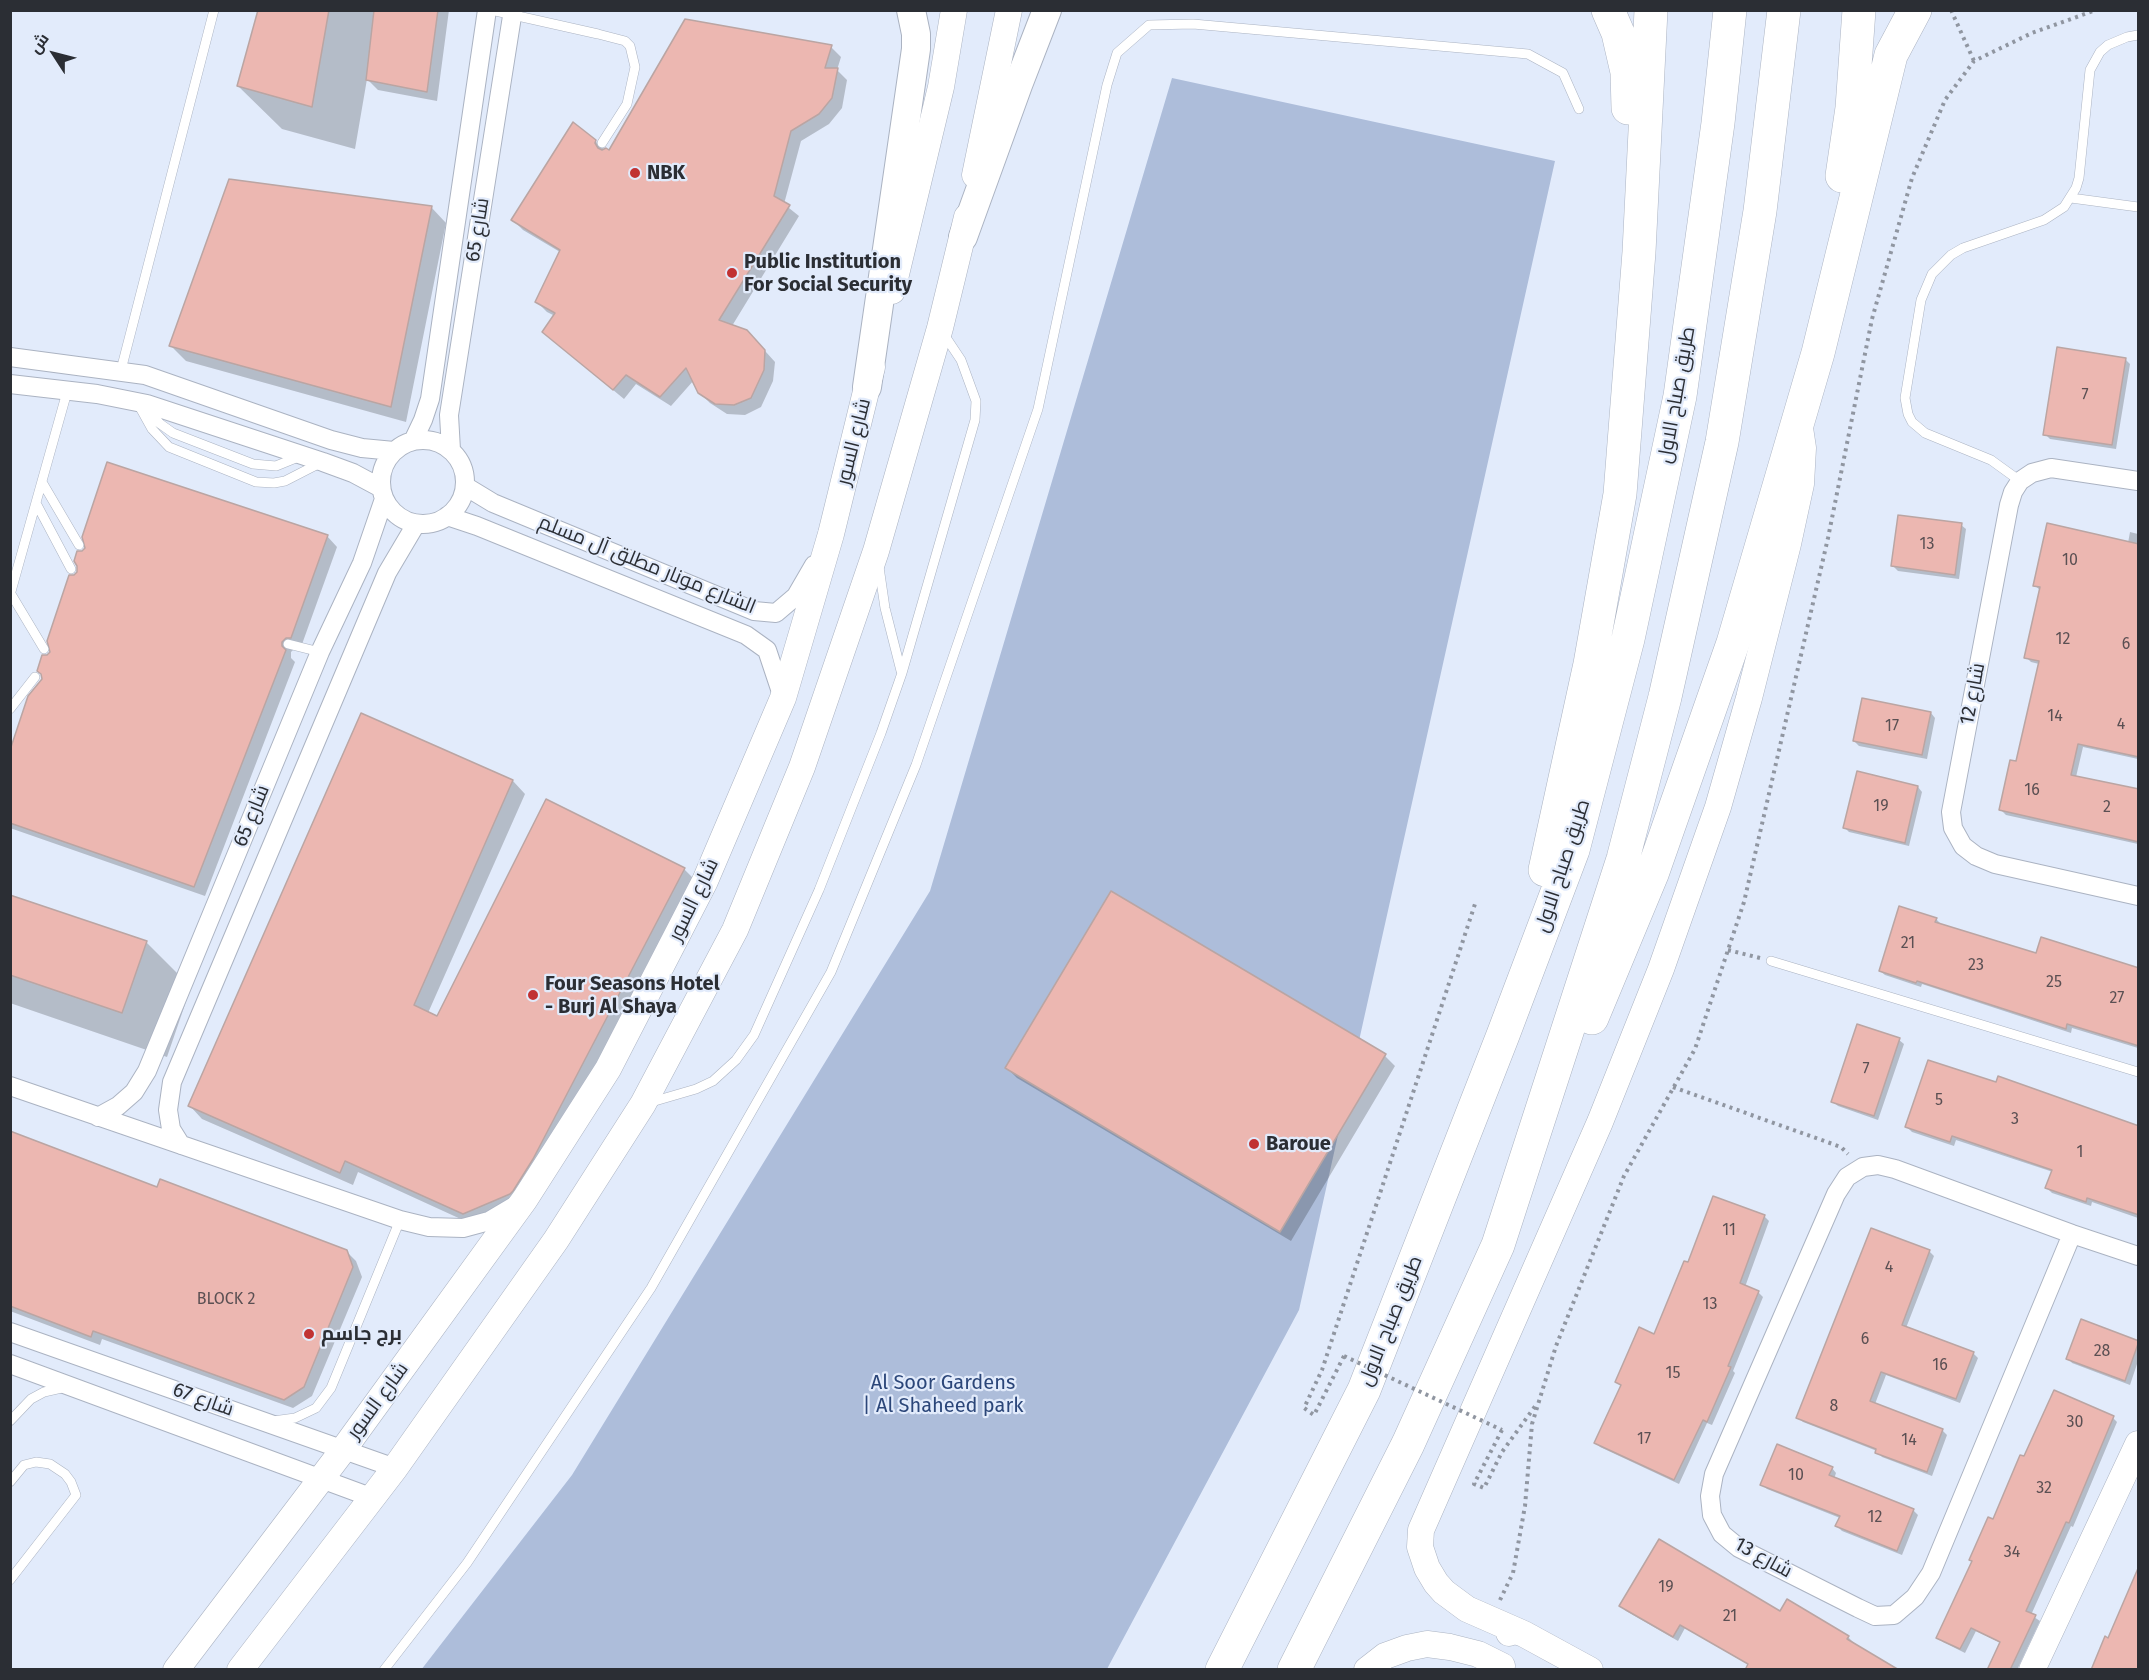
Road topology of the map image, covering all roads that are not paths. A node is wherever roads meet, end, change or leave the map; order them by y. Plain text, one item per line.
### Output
1 (214, 10) edge
2 (489, 10) edge
3 (911, 10) edge
4 (954, 10) edge
5 (1009, 10) edge
6 (1047, 10) edge
7 (1608, 10) edge
8 (1651, 10) edge
9 (1730, 10) edge
10 (1784, 10) edge
11 (1859, 10) edge
12 (1915, 10) edge
13 (513, 12) edge
14 (2139, 35) edge
15 (1580, 109) dead end
16 (602, 143) dead end
17 (2071, 198) junction
18 (2139, 207) edge
19 (963, 237) junction
20 (1639, 252) junction
21 (940, 328) junction
22 (1818, 353) junction
23 (10, 357) edge
24 (121, 370) junction
25 (10, 384) edge
26 (867, 387) junction
27 (67, 392) junction
28 (142, 403) junction
29 (1797, 422) junction
30 (413, 441) junction
31 (451, 450) junction
32 (394, 451) junction
33 (303, 455) junction
34 (323, 462) junction
35 (2020, 481) junction
36 (42, 482) junction
37 (2139, 482) edge
38 (465, 486) junction
39 (382, 493) junction
40 (36, 503) junction
41 (447, 516) junction
42 (416, 524) junction
43 (831, 534) junction
44 (79, 545) dead end
45 (876, 551) junction
46 (71, 569) dead end
47 (11, 595) edge
48 (288, 644) dead end
49 (44, 650) dead end
50 (320, 652) junction
51 (902, 674) junction
52 (35, 677) dead end
53 (783, 698) junction
54 (10, 709) edge
55 (2139, 896) edge
56 (1771, 961) road end
57 (1503, 1035) junction
58 (2139, 1072) edge
59 (10, 1086) edge
60 (643, 1104) junction
61 (98, 1117) junction
62 (181, 1145) junction
63 (525, 1199) junction
64 (400, 1220) junction
65 (2072, 1234) junction
66 (1498, 1245) junction
67 (2139, 1256) edge
68 (10, 1332) edge
69 (10, 1364) edge
70 (70, 1386) junction
71 (10, 1421) edge
72 (265, 1422) junction
73 (2139, 1444) edge
74 (343, 1450) junction
75 (395, 1468) junction
76 (321, 1480) junction
77 (10, 1482) edge
78 (373, 1498) junction
79 (10, 1580) edge
80 (1524, 1634) junction
81 (1505, 1668) edge
82 (176, 1670) edge
83 (240, 1670) edge
84 (384, 1670) edge
85 (1222, 1670) edge
86 (1294, 1670) edge
87 (1368, 1670) edge
88 (1590, 1670) edge
89 (2032, 1670) edge

1 - 24 lane
2 - 13 lane
2 - 30 street, شارع 65
3 - 26 main road
4 - 26 main road, شارع السور
5 - 19 main road
6 - 19 main road
7 - 20 highway
8 - 20 highway
9 - 57 highway, طريق صباح الاول
10 - 66 highway
11 - 22 highway
12 - 22 highway
13 - 16 lane
13 - 31 street, شارع 65
14 - 17 lane
15 - 84 lane
17 - 18 lane
17 - 35 lane
19 - 21 main road
20 - 57 highway
21 - 45 main road
21 - 51 lane
22 - 29 highway
23 - 24 street
24 - 32 street
25 - 27 street
26 - 43 main road, شارع السور
27 - 28 street
27 - 36 lane
28 - 33 street
28 - 33 lane
28 - 34 lane
29 - 66 highway
29 - 80 main road
30 - 31 street
30 - 32 street
31 - 38 street
32 - 39 street
33 - 34 street
34 - 39 street
35 - 37 street
35 - 55 street, شارع 12
36 - 40 lane
36 - 44 lane
38 - 41 street
38 - 43 street, الشارع مونار مطلق آل مسلم
39 - 42 street
39 - 50 street, شارع 65
40 - 46 lane
40 - 47 lane
41 - 42 street
41 - 53 street, الشارع مونار مطلق آل مسلم
42 - 62 street, شارع 65
43 - 53 main road, شارع السور
45 - 51 lane
45 - 60 main road
47 - 49 lane
48 - 50 lane
50 - 61 street, شارع 65
51 - 60 lane
52 - 54 lane
53 - 63 main road, شارع السور
56 - 58 lane
57 - 85 highway, طريق صباح الاول
59 - 61 street
60 - 75 main road
61 - 62 street
62 - 64 street
63 - 64 street
63 - 74 main road, شارع السور
64 - 72 lane
65 - 65 street, شارع 13
65 - 67 street
66 - 86 highway
68 - 72 street, شارع 67
69 - 70 street, شارع 67
70 - 71 lane
70 - 76 street, شارع 67
72 - 74 street, شارع 67
73 - 89 main road
74 - 75 street, شارع 67
74 - 76 main road, شارع السور
75 - 78 main road
76 - 78 street, شارع 67
76 - 82 main road, شارع السور
77 - 79 lane
78 - 83 main road
80 - 81 main road
80 - 88 main road
81 - 87 main road

